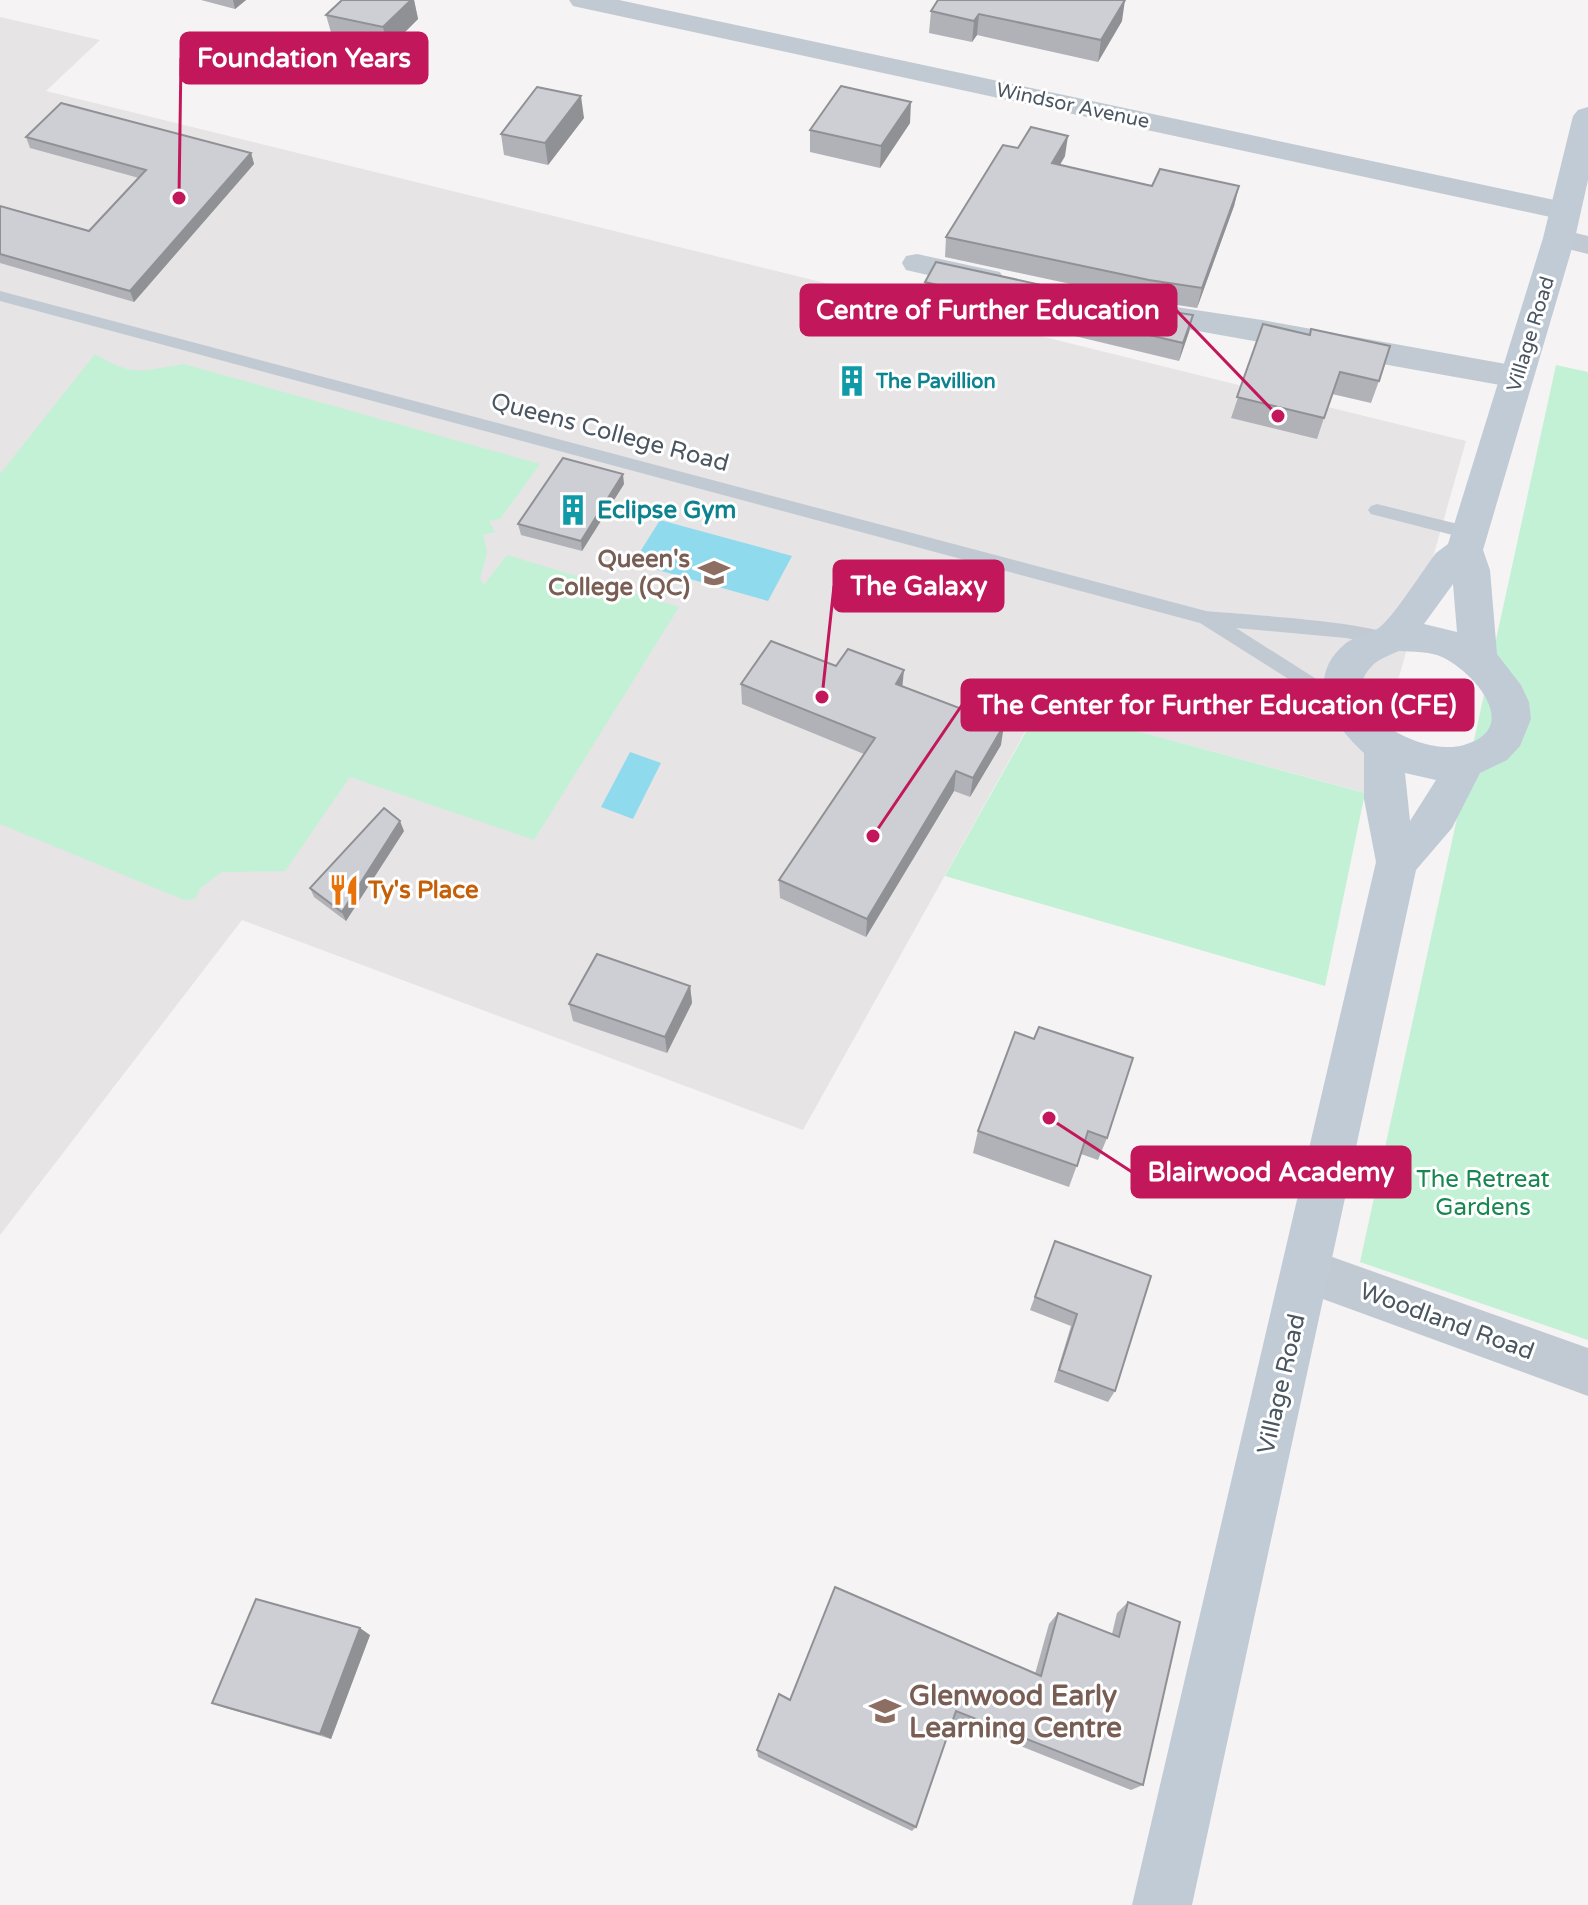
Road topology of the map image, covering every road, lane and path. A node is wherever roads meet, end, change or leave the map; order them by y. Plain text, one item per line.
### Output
1 (582, 0) edge
2 (684, 10) edge
3 (1588, 116) edge
4 (1570, 231) edge
5 (917, 263) dead end
6 (1023, 286) edge
7 (5, 301) edge
8 (1114, 306) edge
9 (1517, 377) junction
10 (1377, 510) dead end
11 (1467, 542) junction
12 (1206, 618) junction
13 (1391, 638) junction
14 (1478, 659) junction
15 (1347, 708) junction
16 (1384, 747) junction
17 (1464, 762) junction
18 (1397, 862) junction
19 (1307, 1271) junction
20 (1588, 1372) edge
21 (1162, 1905) edge

1 - 2 street, Windsor Avenue
2 - 4 street, Windsor Avenue
3 - 4 main road, Village Road
4 - 9 main road, Village Road
5 - 6 street
7 - 12 lane, Queens College Road
8 - 9 street
9 - 11 main road, Village Road
10 - 11 lane
11 - 13 main road, Village Road
11 - 14 main road, Village Road
12 - 13 lane, Queens College Road
12 - 15 lane, Queens College Road
13 - 14 main road
13 - 15 main road, Village Road
14 - 17 main road
15 - 16 main road
16 - 17 main road
16 - 18 main road, Village Road
17 - 18 main road
18 - 19 main road, Village Road
19 - 20 street, Woodland Road
19 - 21 main road, Village Road

